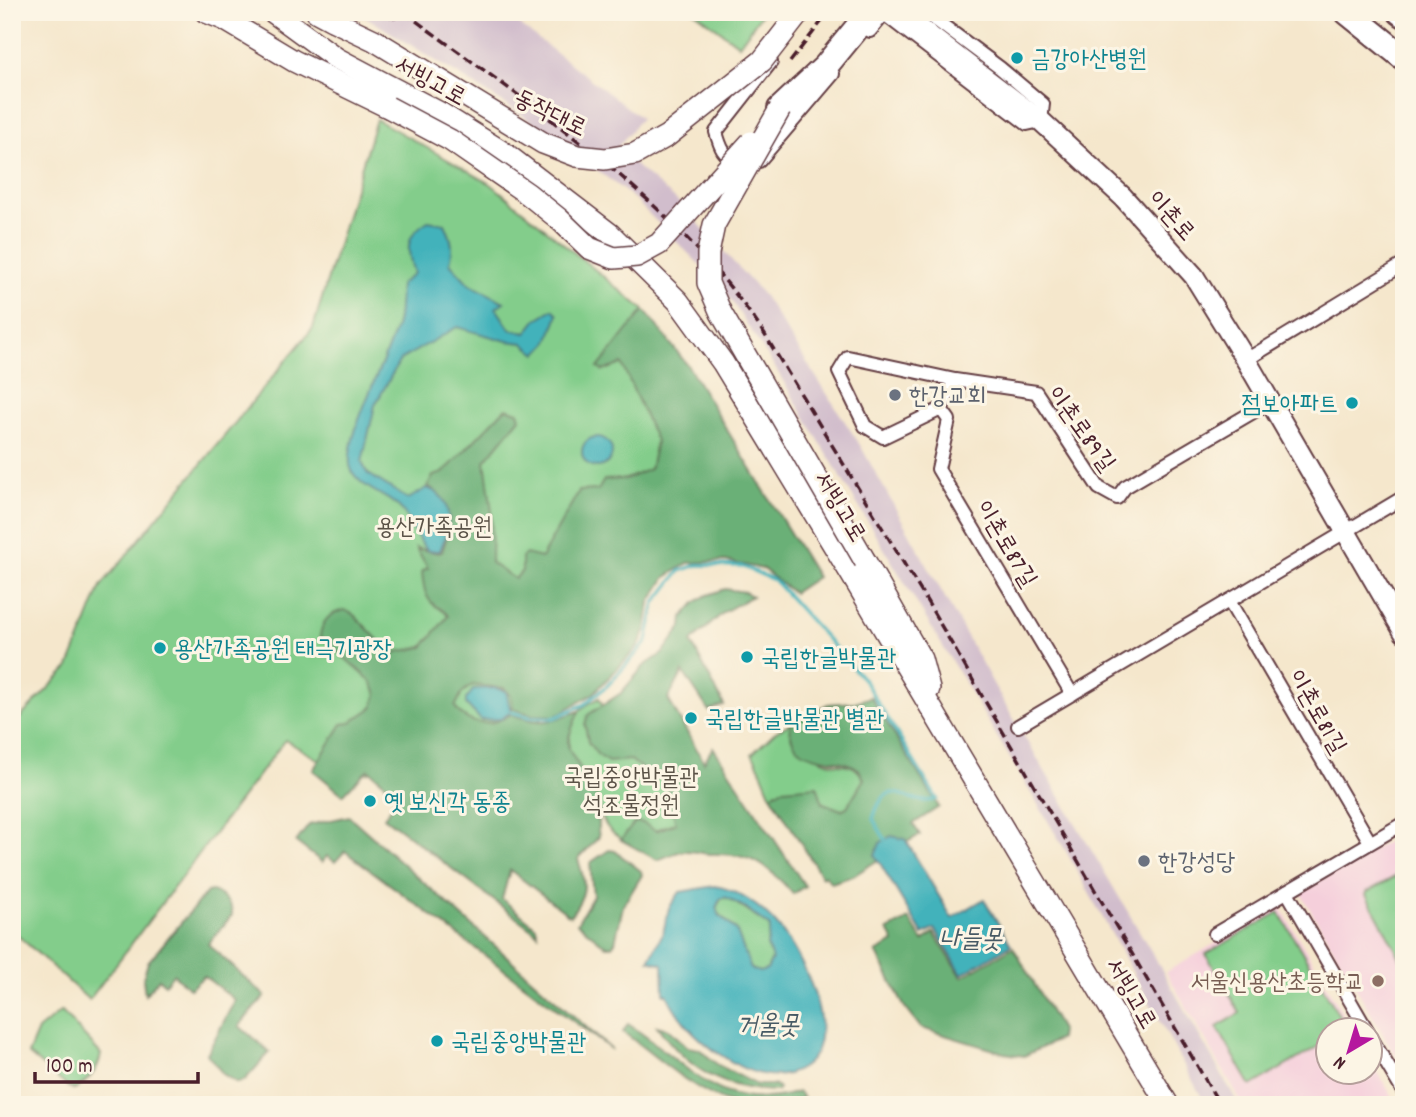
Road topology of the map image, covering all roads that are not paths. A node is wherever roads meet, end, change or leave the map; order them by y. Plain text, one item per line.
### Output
1 (206, 12) edge
2 (273, 12) edge
3 (799, 12) edge
4 (855, 12) edge
5 (1348, 12) edge
6 (880, 13) edge
7 (325, 16) edge
8 (917, 16) edge
9 (227, 21) junction
10 (336, 58) junction
11 (1404, 58) edge
12 (780, 109) junction
13 (1041, 121) junction
14 (1404, 264) edge
15 (1246, 360) junction
16 (955, 380) junction
17 (1270, 402) junction
18 (941, 409) junction
19 (1404, 497) edge
20 (1346, 532) junction
21 (1229, 601) junction
22 (1404, 632) edge
23 (1072, 694) junction
24 (936, 715) junction
25 (1018, 726) dead end
26 (1404, 823) edge
27 (1370, 842) junction
28 (1287, 892) junction
29 (1215, 934) dead end
30 (1359, 1016) edge
31 (1384, 1059) edge
32 (1404, 1093) edge
33 (1168, 1105) edge

1 - 9 main road, 서빙고로
2 - 10 main road, 서빙고로
3 - 6 street
3 - 7 main road, 동작대로, bridge
4 - 12 main road
5 - 11 highway
6 - 12 highway
6 - 13 street, 이촌로
8 - 13 street, 이촌로
9 - 10 main road, 서빙고로
9 - 12 main road, bridge
10 - 24 main road, 서빙고로
12 - 24 main road, bridge
13 - 15 street, 이촌로
14 - 15 street
15 - 17 street, 이촌로
16 - 17 street, 이촌로89길
16 - 18 street
16 - 18 street, 이촌로89길
17 - 20 street, 이촌로
18 - 23 street, 이촌로87길
19 - 20 street
20 - 21 street
20 - 22 street, 이촌로
21 - 23 street
21 - 27 street, 이촌로81길
23 - 25 street
24 - 33 main road, 서빙고로
26 - 27 street
27 - 28 street
28 - 29 street
28 - 30 street
31 - 32 street

